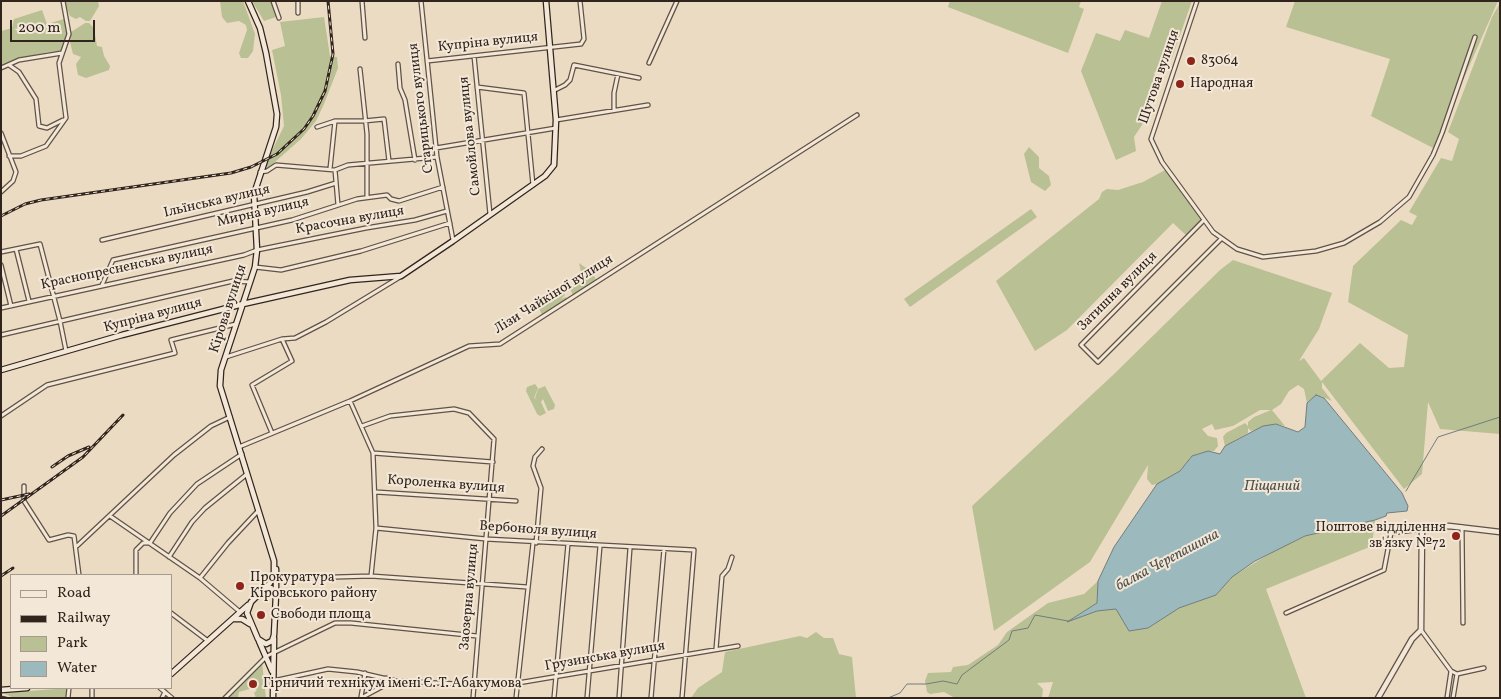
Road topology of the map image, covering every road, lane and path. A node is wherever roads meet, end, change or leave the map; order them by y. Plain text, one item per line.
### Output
1 (63, 1) edge
2 (248, 1) edge
3 (273, 1) edge
4 (298, 1) edge
5 (362, 1) edge
6 (421, 1) edge
7 (546, 1) edge
8 (580, 1) edge
9 (677, 1) edge
10 (1197, 1) edge
11 (298, 13) dead end
12 (279, 18) dead end
13 (1475, 37) dead end
14 (365, 38) dead end
15 (551, 47) junction
16 (62, 52) junction
17 (474, 56) junction
18 (427, 60) junction
19 (649, 63) dead end
20 (398, 64) dead end
21 (9, 65) junction
22 (1, 68) edge
23 (360, 69) dead end
24 (618, 74) junction
25 (639, 78) dead end
26 (477, 87) junction
27 (555, 90) junction
28 (648, 105) dead end
29 (614, 110) junction
30 (857, 115) dead end
31 (66, 118) junction
32 (556, 120) junction
33 (335, 121) junction
34 (364, 121) junction
35 (317, 127) dead end
36 (556, 128) junction
37 (528, 132) junction
38 (1, 133) edge
39 (481, 141) junction
40 (436, 148) junction
41 (9, 156) junction
42 (437, 157) junction
43 (415, 160) junction
44 (389, 161) junction
45 (366, 164) junction
46 (330, 170) junction
47 (335, 170) junction
48 (260, 172) junction
49 (336, 183) junction
50 (533, 185) junction
51 (443, 187) junction
52 (1, 192) edge
53 (367, 196) junction
54 (254, 204) junction
55 (338, 205) junction
56 (447, 211) junction
57 (490, 214) junction
58 (1203, 221) junction
59 (450, 223) junction
60 (256, 227) junction
61 (1221, 239) junction
62 (102, 240) dead end
63 (453, 241) junction
64 (16, 249) junction
65 (257, 250) junction
66 (1, 252) edge
67 (1, 265) edge
68 (255, 267) junction
69 (401, 276) junction
70 (250, 282) junction
71 (102, 286) junction
72 (54, 296) junction
73 (29, 301) junction
74 (243, 304) junction
75 (11, 306) junction
76 (1, 308) edge
77 (60, 321) junction
78 (236, 324) junction
79 (1, 336) edge
80 (282, 339) junction
81 (66, 352) junction
82 (225, 358) junction
83 (1, 370) edge
84 (350, 401) junction
85 (1, 416) edge
86 (230, 417) junction
87 (362, 426) junction
88 (272, 433) junction
89 (239, 446) junction
90 (542, 450) dead end
91 (373, 453) junction
92 (242, 454) junction
93 (493, 462) junction
94 (248, 474) junction
95 (24, 486) dead end
96 (376, 492) junction
97 (490, 500) junction
98 (516, 501) dead end
99 (258, 512) junction
100 (110, 516) junction
101 (1462, 526) junction
102 (376, 528) junction
103 (1422, 529) junction
104 (1500, 532) edge
105 (486, 539) junction
106 (150, 543) junction
107 (535, 543) junction
108 (568, 544) junction
109 (77, 546) junction
110 (600, 546) junction
111 (630, 548) junction
112 (664, 549) junction
113 (732, 556) dead end
114 (169, 557) junction
115 (274, 561) junction
116 (79, 574) edge
117 (136, 574) edge
118 (371, 576) junction
119 (336, 577) dead end
120 (200, 578) junction
121 (482, 585) junction
122 (527, 587) junction
123 (264, 590) junction
124 (276, 594) junction
125 (251, 602) junction
126 (240, 612) junction
127 (1286, 613) dead end
128 (172, 614) edge
129 (232, 619) junction
130 (1463, 623) dead end
131 (250, 624) junction
132 (1421, 630) junction
133 (274, 635) junction
134 (477, 636) junction
135 (258, 639) junction
136 (209, 641) junction
137 (738, 646) dead end
138 (716, 649) junction
139 (274, 653) junction
140 (686, 654) junction
141 (267, 656) junction
142 (654, 660) junction
143 (622, 667) junction
144 (1484, 668) dead end
145 (1451, 671) junction
146 (357, 672) junction
147 (590, 672) junction
148 (172, 673) edge
149 (366, 673) junction
150 (273, 674) junction
151 (1456, 674) junction
152 (387, 678) junction
153 (556, 678) junction
154 (273, 681) junction
155 (396, 681) junction
156 (386, 684) junction
157 (517, 684) junction
158 (473, 686) junction
159 (161, 689) edge
160 (165, 692) junction
161 (162, 698) edge
162 (172, 698) edge
163 (225, 698) edge
164 (273, 698) edge
165 (361, 698) edge
166 (473, 698) edge
167 (516, 698) edge
168 (554, 698) edge
169 (587, 698) edge
170 (619, 698) edge
171 (651, 698) edge
172 (682, 698) edge
173 (1378, 698) edge
174 (1447, 698) edge
175 (1452, 698) edge

1 - 16 street
2 - 48 main road, Кірова вулиця
3 - 12 street
4 - 11 street
5 - 14 street
6 - 18 street, Старицького вулиця
7 - 15 main road, Купріна вулиця
8 - 15 street, Купріна вулиця
9 - 19 street
10 - 58 street, Шутова вулиця
13 - 61 street, Шутова вулиця
15 - 17 street, Купріна вулиця
15 - 27 main road, Купріна вулиця
16 - 21 street
16 - 31 street
17 - 18 street, Купріна вулиця
17 - 26 street, Самойлова вулиця
18 - 40 street, Старицького вулиця
20 - 43 street
21 - 22 street
21 - 31 street
23 - 34 street, Красочна вулиця
24 - 25 street
24 - 27 street
24 - 29 street
26 - 37 street
26 - 39 street, Самойлова вулиця
27 - 32 main road, Купріна вулиця
28 - 29 street
29 - 32 street
30 - 84 street, Лізи Чайкіної вулиця
31 - 41 street
32 - 36 main road, Купріна вулиця
33 - 34 street
33 - 35 street
33 - 46 street
34 - 44 street
34 - 45 street, Красочна вулиця
36 - 37 street
36 - 50 main road, Купріна вулиця
37 - 39 street
37 - 50 street
38 - 41 street
39 - 40 street
39 - 57 street, Самойлова вулиця
40 - 42 street, Старицького вулиця
41 - 52 street
42 - 43 street
42 - 51 street, Старицького вулиця
43 - 44 street
44 - 45 street
45 - 47 street
45 - 53 street, Красочна вулиця
46 - 47 street
46 - 48 street
47 - 49 street
48 - 54 main road, Кірова вулиця
49 - 54 street, Ільїнська вулиця
49 - 55 street
50 - 57 main road, Купріна вулиця
51 - 53 street, Мирна вулиця
51 - 56 street, Старицького вулиця
53 - 55 street, Мирна вулиця
54 - 60 main road, Кірова вулиця
54 - 62 street, Ільїнська вулиця
55 - 60 street, Мирна вулиця
56 - 59 street, Старицького вулиця
56 - 65 street, Красочна вулиця
57 - 63 main road, Купріна вулиця
58 - 61 street, Шутова вулиця
58 - 61 street, Затишна вулиця
59 - 63 street, Старицького вулиця
59 - 68 street
60 - 65 main road, Кірова вулиця
60 - 71 street, Мирна вулиця
63 - 69 main road, Купріна вулиця
64 - 66 street
64 - 72 street
64 - 73 street
65 - 68 main road, Кірова вулиця
65 - 71 street, Краснопресненська вулиця
67 - 75 street
68 - 70 main road, Кірова вулиця
69 - 74 main road, Купріна вулиця
69 - 80 street, Купріна вулиця
70 - 74 main road, Кірова вулиця
70 - 77 street
71 - 72 street, Краснопресненська вулиця
72 - 73 street, Краснопресненська вулиця
72 - 77 street
73 - 75 street, Краснопресненська вулиця
74 - 78 main road, Кірова вулиця
74 - 81 main road, Купріна вулиця
75 - 76 street, Краснопресненська вулиця
77 - 79 street
77 - 81 street
78 - 82 main road, Кірова вулиця
78 - 85 street, Купріна вулиця
80 - 82 street, Купріна вулиця
80 - 88 street
81 - 83 main road, Купріна вулиця
82 - 86 main road, Кірова вулиця
84 - 87 street
84 - 88 street, Лізи Чайкіної вулиця
86 - 89 main road, Кірова вулиця
86 - 100 street
87 - 91 street
87 - 93 street, Заозерна вулиця
88 - 89 street, Лізи Чайкіної вулиця
89 - 92 main road, Кірова вулиця
90 - 107 street
91 - 93 street
91 - 96 street
92 - 94 main road, Кірова вулиця
92 - 106 street
93 - 97 street, Заозерна вулиця
94 - 99 main road, Кірова вулиця
94 - 114 street
95 - 109 street
96 - 97 street, Короленка вулиця
96 - 102 street
97 - 98 street, Короленка вулиця
97 - 105 street, Заозерна вулиця
99 - 115 main road, Кірова вулиця
99 - 120 street
100 - 106 street
100 - 109 street
101 - 103 main road
101 - 104 main road
101 - 130 street
102 - 105 street, Вербоноля вулиця
102 - 118 street
103 - 127 street
103 - 132 main road
105 - 107 street, Вербоноля вулиця
105 - 121 street, Заозерна вулиця
106 - 114 street
106 - 117 street
107 - 108 street, Вербоноля вулиця
107 - 122 street
108 - 110 street, Вербоноля вулиця
108 - 153 street
109 - 116 street
110 - 111 street, Вербоноля вулиця
110 - 147 street
111 - 112 street, Вербоноля вулиця
111 - 143 street
112 - 140 street, Вербоноля вулиця
112 - 142 street
113 - 138 street
114 - 120 street
115 - 123 main road
115 - 124 main road, Кірова вулиця
118 - 119 street
118 - 121 street
120 - 126 street
121 - 122 street
121 - 134 street, Заозерна вулиця
122 - 157 street
123 - 124 main road
123 - 125 main road
124 - 133 main road
125 - 126 main road
125 - 131 main road
126 - 129 main road
128 - 136 street
129 - 131 main road
129 - 136 main road
131 - 135 main road
132 - 145 street
132 - 173 main road
133 - 135 main road
133 - 139 main road
134 - 139 street
134 - 158 street, Заозерна вулиця
135 - 141 main road
136 - 148 main road
137 - 138 street, Грузинська вулиця
138 - 140 street, Грузинська вулиця
139 - 141 street
139 - 150 main road
140 - 142 street, Грузинська вулиця
140 - 172 street
141 - 150 main road
141 - 163 street
142 - 143 street, Грузинська вулиця
142 - 171 street
143 - 147 street, Грузинська вулиця
143 - 170 street
144 - 151 street
145 - 151 street
145 - 174 street
146 - 149 street, Грузинська вулиця
146 - 152 street, Грузинська вулиця
146 - 154 street, Грузинська вулиця
147 - 153 street, Грузинська вулиця
147 - 169 street
149 - 152 street, Грузинська вулиця
149 - 165 street
150 - 154 main road
151 - 175 street
152 - 155 street, Грузинська вулиця
152 - 156 street
153 - 157 street, Грузинська вулиця
153 - 168 street
154 - 164 main road
155 - 156 street
155 - 158 street, Грузинська вулиця
156 - 165 street
157 - 158 street, Грузинська вулиця
157 - 167 street
158 - 166 street, Заозерна вулиця
159 - 160 street
160 - 161 street
160 - 162 street

